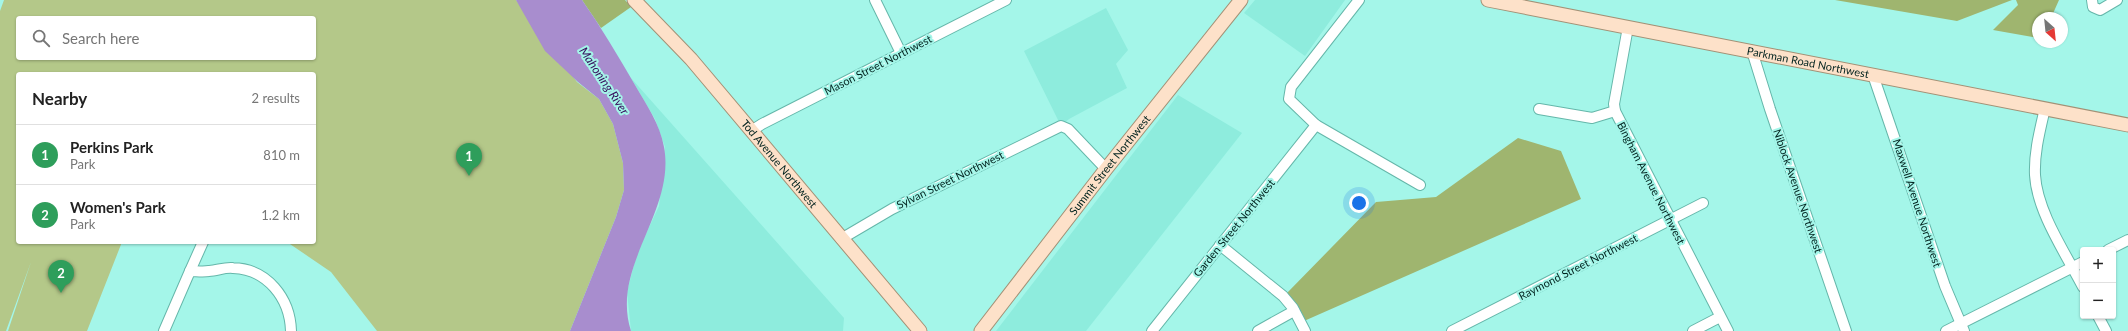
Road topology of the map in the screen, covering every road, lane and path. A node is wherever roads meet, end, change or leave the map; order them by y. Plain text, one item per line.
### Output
1 (634, 0) edge
2 (875, 0) edge
3 (1006, 0) edge
4 (1241, 0) edge
5 (1359, 0) edge
6 (1488, 0) edge
7 (2092, 0) edge
8 (2117, 0) edge
9 (988, 4) edge
10 (1628, 27) junction
11 (1752, 51) junction
12 (901, 53) junction
13 (1873, 75) junction
14 (2045, 108) junction
15 (1539, 109) dead end
16 (1615, 111) junction
17 (1316, 125) junction
18 (2128, 125) edge
19 (751, 132) junction
20 (1106, 169) junction
21 (1420, 185) dead end
22 (1703, 203) dead end
23 (1670, 221) junction
24 (842, 239) junction
25 (2128, 240) edge
26 (202, 244) edge
27 (1220, 245) junction
28 (2114, 247) edge
29 (2080, 264) edge
30 (2073, 268) junction
31 (190, 272) junction
32 (2081, 283) edge
33 (1294, 311) junction
34 (1720, 317) junction
35 (2100, 319) edge
36 (1962, 327) edge
37 (164, 331) edge
38 (291, 331) edge
39 (920, 331) edge
40 (981, 331) edge
41 (1152, 331) edge
42 (1258, 331) edge
43 (1305, 331) edge
44 (1452, 331) edge
45 (1693, 331) edge
46 (1728, 331) edge
47 (1846, 331) edge
48 (1946, 331) edge
49 (2106, 331) edge

1 - 19 main road, Tod Avenue Northwest
2 - 12 street
3 - 9 street, Mason Street Northwest
4 - 20 main road, Summit Street Northwest
5 - 17 street
6 - 10 main road, Parkman Road Northwest
7 - 8 street
9 - 12 street, Mason Street Northwest
10 - 11 main road, Parkman Road Northwest
10 - 16 street, Bingham Avenue Northwest
11 - 13 main road, Parkman Road Northwest
11 - 47 street, Niblock Avenue Northwest
12 - 19 street, Mason Street Northwest
13 - 14 main road, Parkman Road Northwest
13 - 36 street, Maxwell Avenue Northwest
14 - 18 main road, Parkman Road Northwest
14 - 30 street
15 - 16 street
16 - 23 street, Bingham Avenue Northwest
17 - 21 street
17 - 27 street, Garden Street Northwest
19 - 24 main road, Tod Avenue Northwest
20 - 24 street, Sylvan Street Northwest
20 - 40 main road, Summit Street Northwest
22 - 23 street, Raymond Street Northwest
23 - 34 street, Bingham Avenue Northwest
23 - 44 street, Raymond Street Northwest
24 - 39 main road, Tod Avenue Northwest
25 - 28 street
26 - 31 street
27 - 33 street
27 - 41 street, Garden Street Northwest
29 - 30 street
30 - 32 street
30 - 36 street
31 - 37 street
31 - 38 street
33 - 42 street
33 - 43 street
34 - 45 street
34 - 46 street, Bingham Avenue Northwest
35 - 49 street
36 - 48 street

